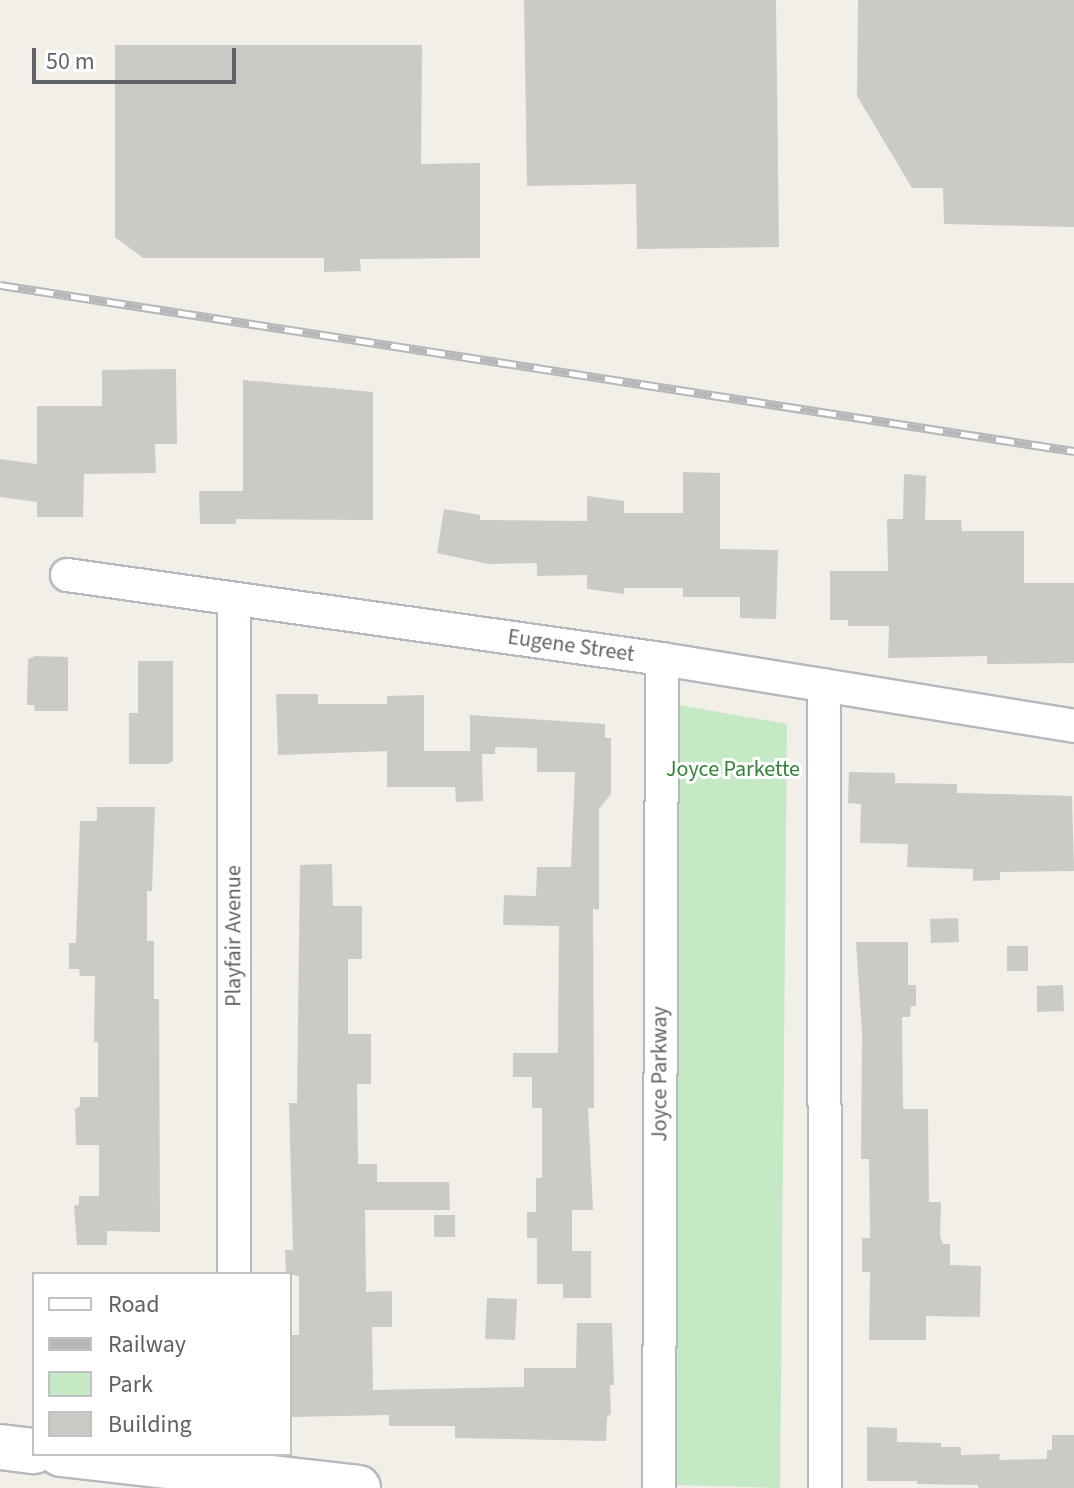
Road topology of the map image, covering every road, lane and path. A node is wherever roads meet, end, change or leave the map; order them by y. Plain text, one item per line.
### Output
1 (67, 575) dead end
2 (234, 599) junction
3 (662, 659) junction
4 (824, 685) junction
5 (1074, 726) edge
6 (234, 1272) edge
7 (0, 1447) edge
8 (32, 1451) edge
9 (80, 1456) edge
10 (234, 1472) edge
11 (358, 1488) edge
12 (659, 1488) edge
13 (825, 1488) edge

1 - 2 street, Eugene Street
2 - 3 street, Eugene Street
2 - 6 street, Playfair Avenue
3 - 4 street, Eugene Street
3 - 12 street, Joyce Parkway
4 - 5 street, Eugene Street
4 - 13 street
7 - 8 street
9 - 10 street
10 - 11 street

